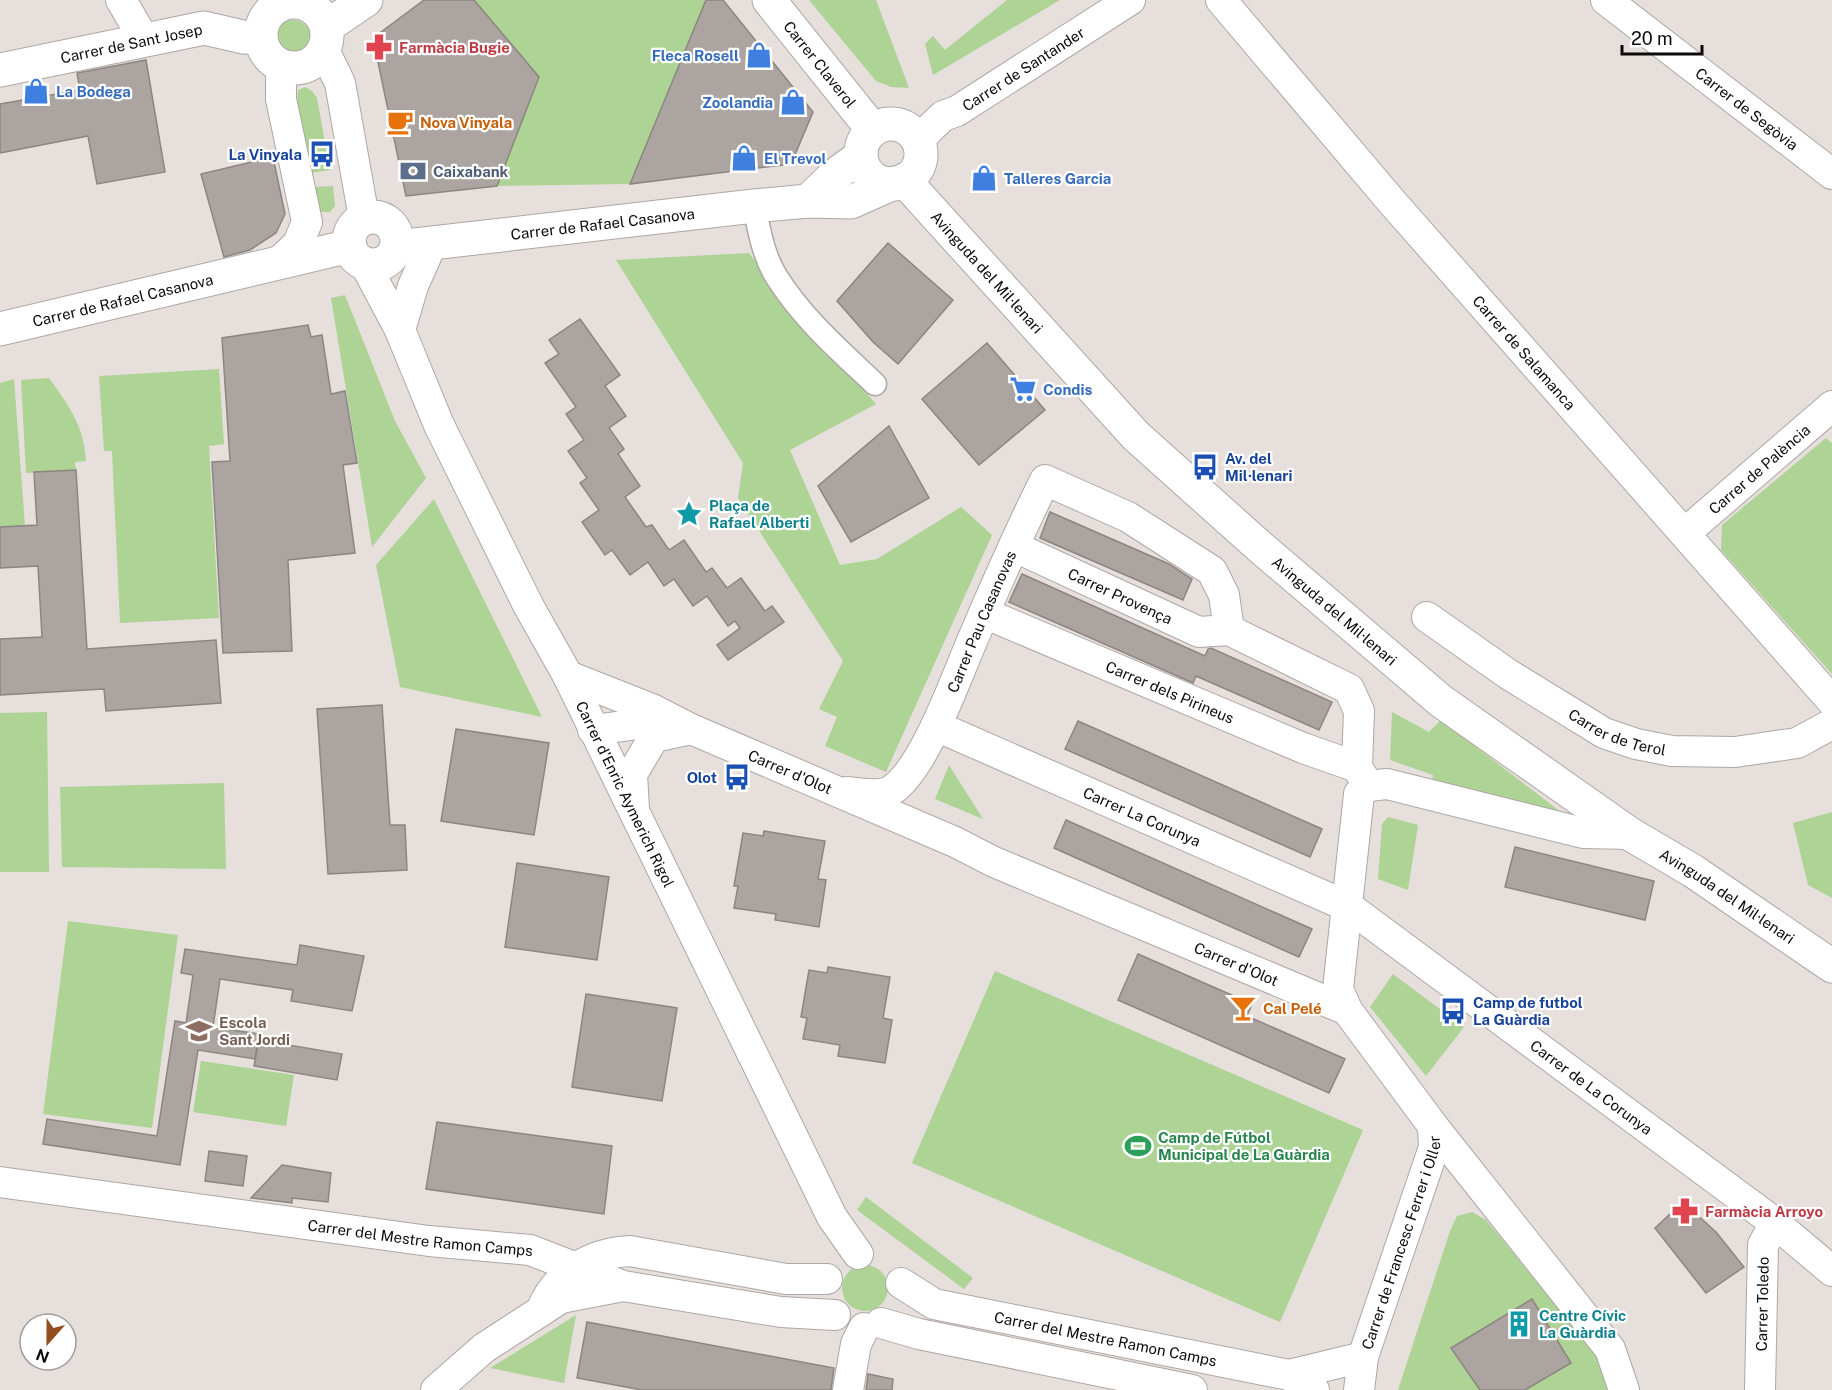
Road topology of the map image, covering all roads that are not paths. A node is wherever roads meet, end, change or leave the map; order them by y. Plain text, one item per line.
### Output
1 (121, 0) edge
2 (366, 0) edge
3 (769, 0) edge
4 (1131, 0) edge
5 (1221, 0) edge
6 (1606, 0) edge
7 (294, 1) edge
8 (261, 38) junction
9 (325, 38) junction
10 (145, 41) junction
11 (281, 65) junction
12 (0, 70) edge
13 (918, 140) junction
14 (867, 143) junction
15 (1832, 174) edge
16 (899, 182) junction
17 (808, 201) junction
18 (754, 206) junction
19 (360, 243) junction
20 (432, 243) junction
21 (397, 249) junction
22 (280, 261) junction
23 (0, 329) edge
24 (400, 330) junction
25 (875, 384) dead end
26 (1832, 406) edge
27 (1685, 533) junction
28 (1015, 547) junction
29 (984, 613) junction
30 (1427, 616) dead end
31 (1229, 630) junction
32 (568, 676) junction
33 (1832, 701) edge
34 (654, 710) junction
35 (588, 720) junction
36 (1832, 724) edge
37 (936, 726) junction
38 (691, 729) junction
39 (916, 762) junction
40 (1363, 776) junction
41 (837, 791) junction
42 (634, 815) junction
43 (1630, 834) junction
44 (955, 842) junction
45 (1349, 907) junction
46 (1832, 966) edge
47 (1347, 1010) junction
48 (1433, 1126) junction
49 (0, 1182) edge
50 (1775, 1223) junction
51 (530, 1250) junction
52 (858, 1254) junction
53 (583, 1263) junction
54 (1832, 1271) edge
55 (827, 1279) junction
56 (901, 1284) junction
57 (623, 1286) junction
58 (541, 1311) junction
59 (835, 1315) junction
60 (873, 1326) junction
61 (1363, 1357) junction
62 (1288, 1375) junction
63 (442, 1388) edge
64 (848, 1390) edge
65 (1192, 1390) edge
66 (1314, 1390) edge
67 (1335, 1390) edge
68 (1359, 1390) edge
69 (1624, 1390) edge
70 (1760, 1390) edge

1 - 10 street
2 - 9 street
3 - 14 street, Carrer Claverol
4 - 13 street, Carrer de Santander
5 - 27 street, Carrer de Salamanca
6 - 15 street, Carrer de Segòvia
7 - 8 street
7 - 9 street
8 - 10 street, Carrer de Sant Josep
8 - 11 street
9 - 11 street
9 - 19 street, Carrer d'Enric Aymerich Rigol
10 - 12 street, Carrer de Sant Josep
11 - 22 street
13 - 14 street
13 - 16 street
14 - 16 street
14 - 17 street
16 - 17 street, Carrer de Rafael Casanova
16 - 43 street, Avinguda del Mil·lenari
17 - 18 street, Carrer de Rafael Casanova
18 - 20 street, Carrer de Rafael Casanova
18 - 25 street
19 - 21 street, Carrer de Rafael Casanova
19 - 21 street, Carrer de Rafael Casanova
19 - 22 street, Carrer de Rafael Casanova
19 - 24 street, Carrer d'Enric Aymerich Rigol
20 - 21 street, Carrer de Rafael Casanova
20 - 24 street
21 - 24 street, Carrer d'Enric Aymerich Rigol
22 - 23 street, Carrer de Rafael Casanova
24 - 32 street, Carrer d'Enric Aymerich Rigol
26 - 27 street, Carrer de Palència
27 - 33 street, Carrer de Salamanca
28 - 29 street, Carrer Pau Casanovas
28 - 31 street, Carrer Provença
28 - 31 street, Carrer Pau Casanovas
29 - 37 street, Carrer Pau Casanovas
29 - 40 street, Carrer dels Pirineus
30 - 36 street, Carrer de Terol
31 - 40 street
32 - 34 street, Carrer d'Olot
32 - 35 street, Carrer d'Enric Aymerich Rigol
34 - 35 street, Carrer d'Olot
34 - 38 street, Carrer d'Olot
35 - 38 street, Carrer d'Olot
35 - 42 street, Carrer d'Enric Aymerich Rigol
37 - 39 street, Carrer Pau Casanovas
37 - 45 street, Carrer La Corunya
38 - 41 street, Carrer d'Olot
38 - 42 street
39 - 41 street, Carrer Pau Casanovas
39 - 44 street, Carrer Pau Casanovas
40 - 43 street, Carrer dels Pirineus
40 - 45 street
41 - 44 street, Carrer d'Olot
42 - 52 street, Carrer d'Enric Aymerich Rigol
43 - 46 street, Avinguda del Mil·lenari
44 - 47 street, Carrer d'Olot
45 - 47 street
45 - 50 street, Carrer de La Corunya
47 - 48 street
48 - 61 street, Carrer de Francesc Ferrer i Oller
48 - 69 street
49 - 51 street, Carrer del Mestre Ramon Camps
50 - 54 street, Carrer de La Corunya
50 - 70 street, Carrer Toledo
51 - 53 street, Carrer del Mestre Ramon Camps
51 - 58 street
52 - 55 street
52 - 56 street, Carrer del Mestre Ramon Camps
53 - 55 street
53 - 57 street, Carrer del Mestre Ramon Camps
53 - 58 street
55 - 59 street
56 - 60 street
56 - 62 street, Carrer del Mestre Ramon Camps
57 - 58 street
57 - 59 street, Carrer del Mestre Ramon Camps
58 - 63 street
59 - 60 street, Carrer del Mestre Ramon Camps
60 - 64 street
60 - 65 street, Carrer del Mestre Ramon Camps
61 - 62 street, Carrer de Francesc Ferrer i Oller
61 - 67 street, Carrer de Francesc Ferrer i Oller
61 - 68 street, Carrer de Francesc Ferrer i Oller
62 - 66 street, Carrer del Mestre Ramon Camps

